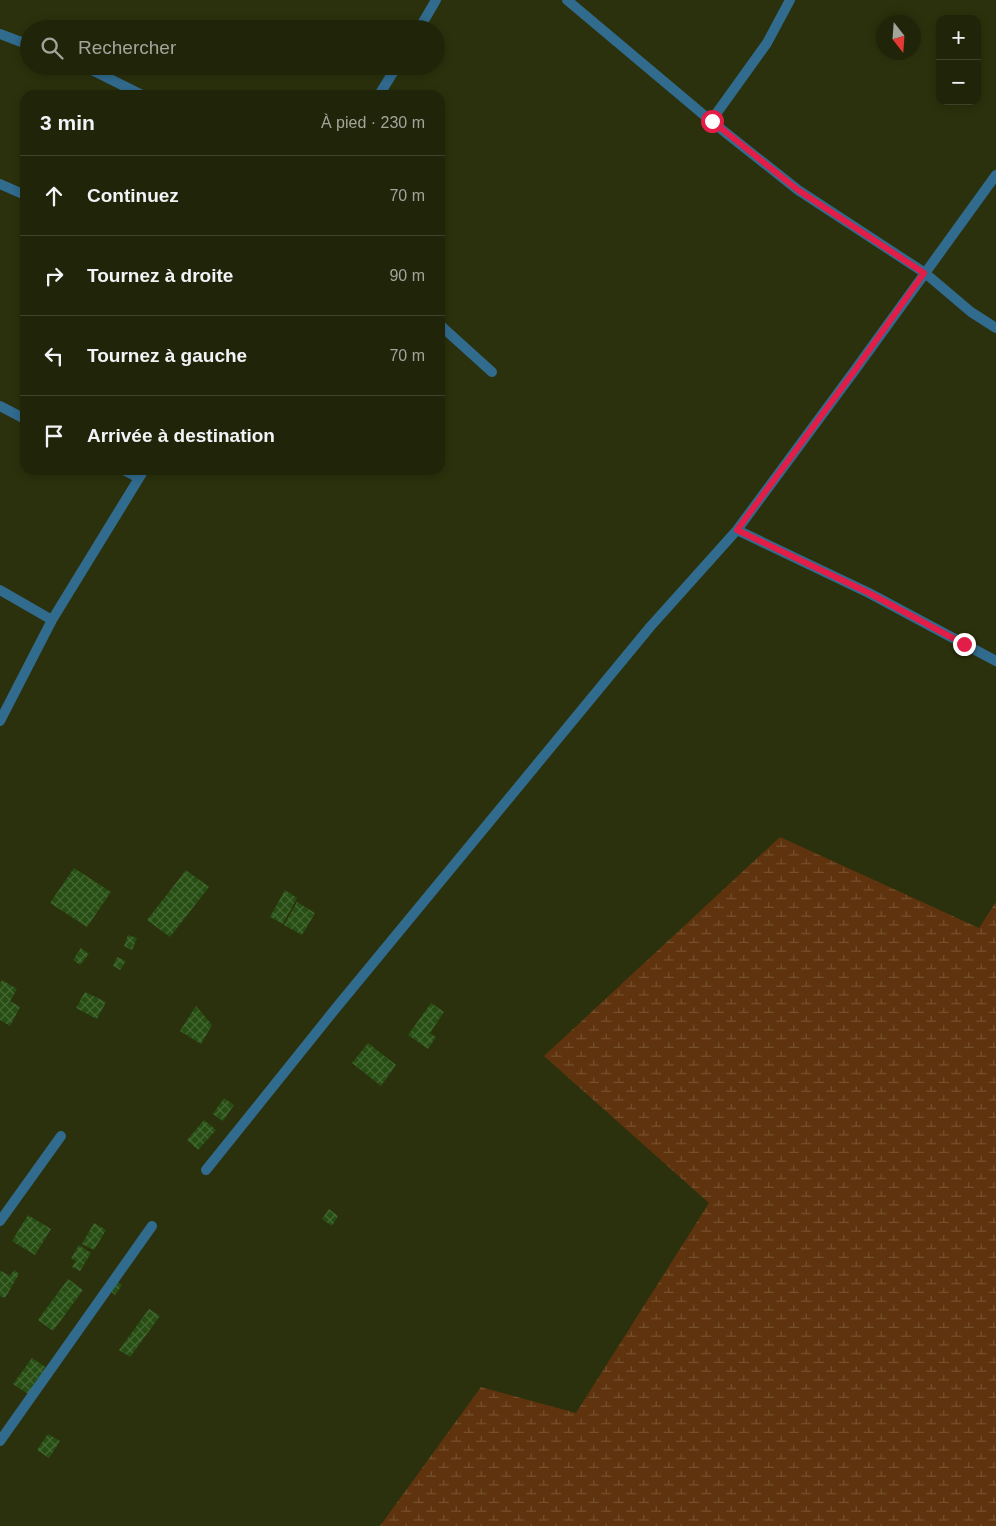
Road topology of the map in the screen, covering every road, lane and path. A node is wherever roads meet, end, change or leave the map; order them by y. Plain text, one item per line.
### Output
1 (436, 0) edge
2 (567, 0) edge
3 (790, 0) edge
4 (424, 20) edge
5 (0, 34) edge
6 (20, 42) edge
7 (102, 75) edge
8 (391, 75) edge
9 (132, 90) edge
10 (382, 90) edge
11 (712, 121) junction
12 (996, 175) edge
13 (0, 184) edge
14 (20, 193) edge
15 (924, 273) junction
16 (996, 328) edge
17 (445, 330) edge
18 (492, 372) dead end
19 (0, 406) edge
20 (20, 416) edge
21 (140, 475) edge
22 (737, 530) junction
23 (0, 590) edge
24 (52, 620) junction
25 (996, 661) edge
26 (0, 721) edge
27 (61, 1136) dead end
28 (206, 1170) dead end
29 (0, 1220) edge
30 (152, 1226) dead end
31 (0, 1441) edge

1 - 4 street
2 - 11 street
3 - 11 street
5 - 6 street
7 - 9 street
8 - 10 street
11 - 15 street
12 - 15 street
13 - 14 street
15 - 16 street
15 - 22 street
17 - 18 street
19 - 20 street
21 - 24 street
22 - 25 street
22 - 28 street
23 - 24 street
24 - 26 street
27 - 29 street
30 - 31 street

